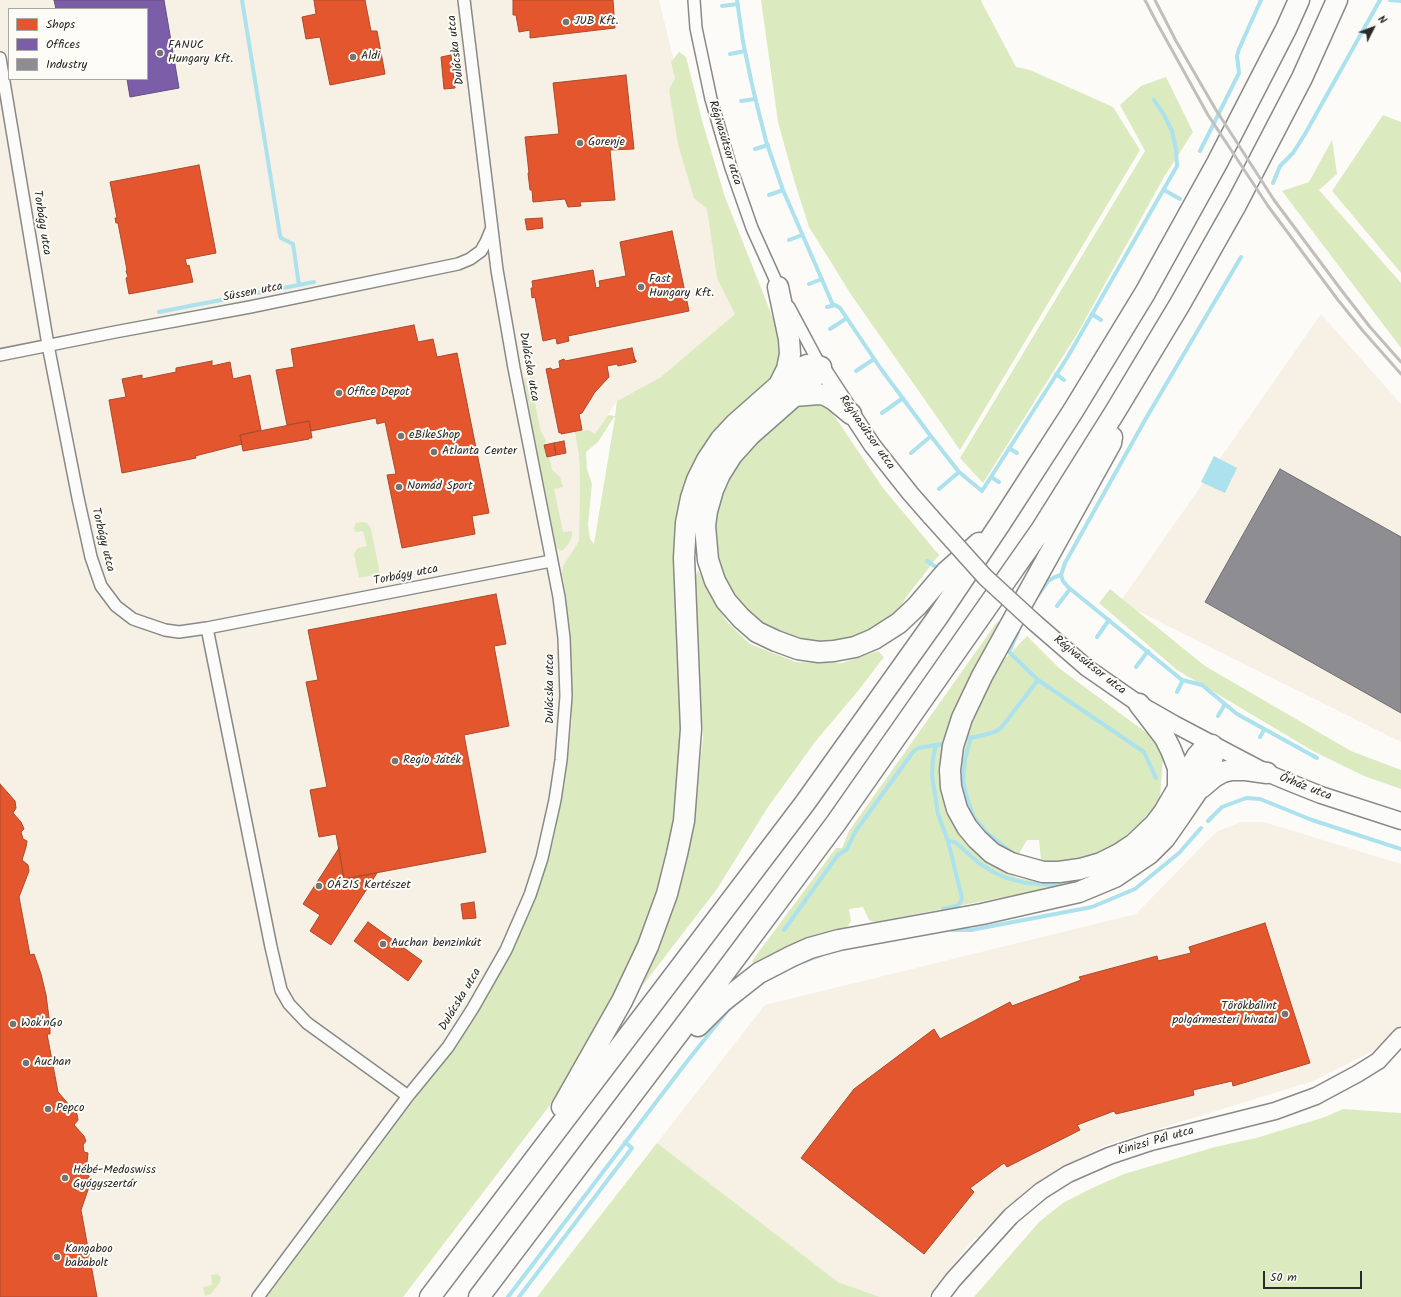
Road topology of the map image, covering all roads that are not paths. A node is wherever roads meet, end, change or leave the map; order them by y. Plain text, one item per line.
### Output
1 (694, 0) edge
2 (1299, 0) edge
3 (1337, 0) edge
4 (464, 1) edge
5 (0, 58) edge
6 (492, 227) junction
7 (778, 287) junction
8 (48, 345) junction
9 (0, 355) edge
10 (821, 366) junction
11 (785, 392) junction
12 (1115, 412) junction
13 (851, 414) junction
14 (1000, 524) junction
15 (551, 561) junction
16 (207, 628) junction
17 (1139, 704) junction
18 (1212, 744) junction
19 (1267, 773) junction
20 (1178, 788) junction
21 (1198, 790) junction
22 (1401, 821) edge
23 (1401, 1036) edge
24 (408, 1096) junction
25 (605, 1130) junction
26 (523, 1175) junction
27 (258, 1297) edge
28 (430, 1297) edge
29 (479, 1297) edge
30 (940, 1297) edge

1 - 7 street, Régivasútsor utca
2 - 14 highway
3 - 12 highway
4 - 6 street, Dulácska utca
5 - 8 street, Torbágy utca
6 - 8 street, Süssen utca
6 - 15 street, Dulácska utca
7 - 10 street, Régivasútsor utca
7 - 11 highway
8 - 9 street, Süssen utca
8 - 16 street, Torbágy utca
10 - 11 highway
10 - 13 street, Régivasútsor utca
11 - 13 highway
11 - 14 highway
11 - 26 highway
12 - 20 highway
12 - 25 highway
13 - 17 street, Régivasútsor utca, bridge
14 - 26 highway
15 - 16 street, Torbágy utca
15 - 24 street, Dulácska utca
16 - 24 street
17 - 18 street, Régivasútsor utca
17 - 20 highway
18 - 19 street, Őrház utca
18 - 20 highway
18 - 21 highway
19 - 21 highway
19 - 22 street, Őrház utca
21 - 25 highway
23 - 30 street, Kinizsi Pál utca
24 - 27 street, Dulácska utca
25 - 29 highway
26 - 28 highway

